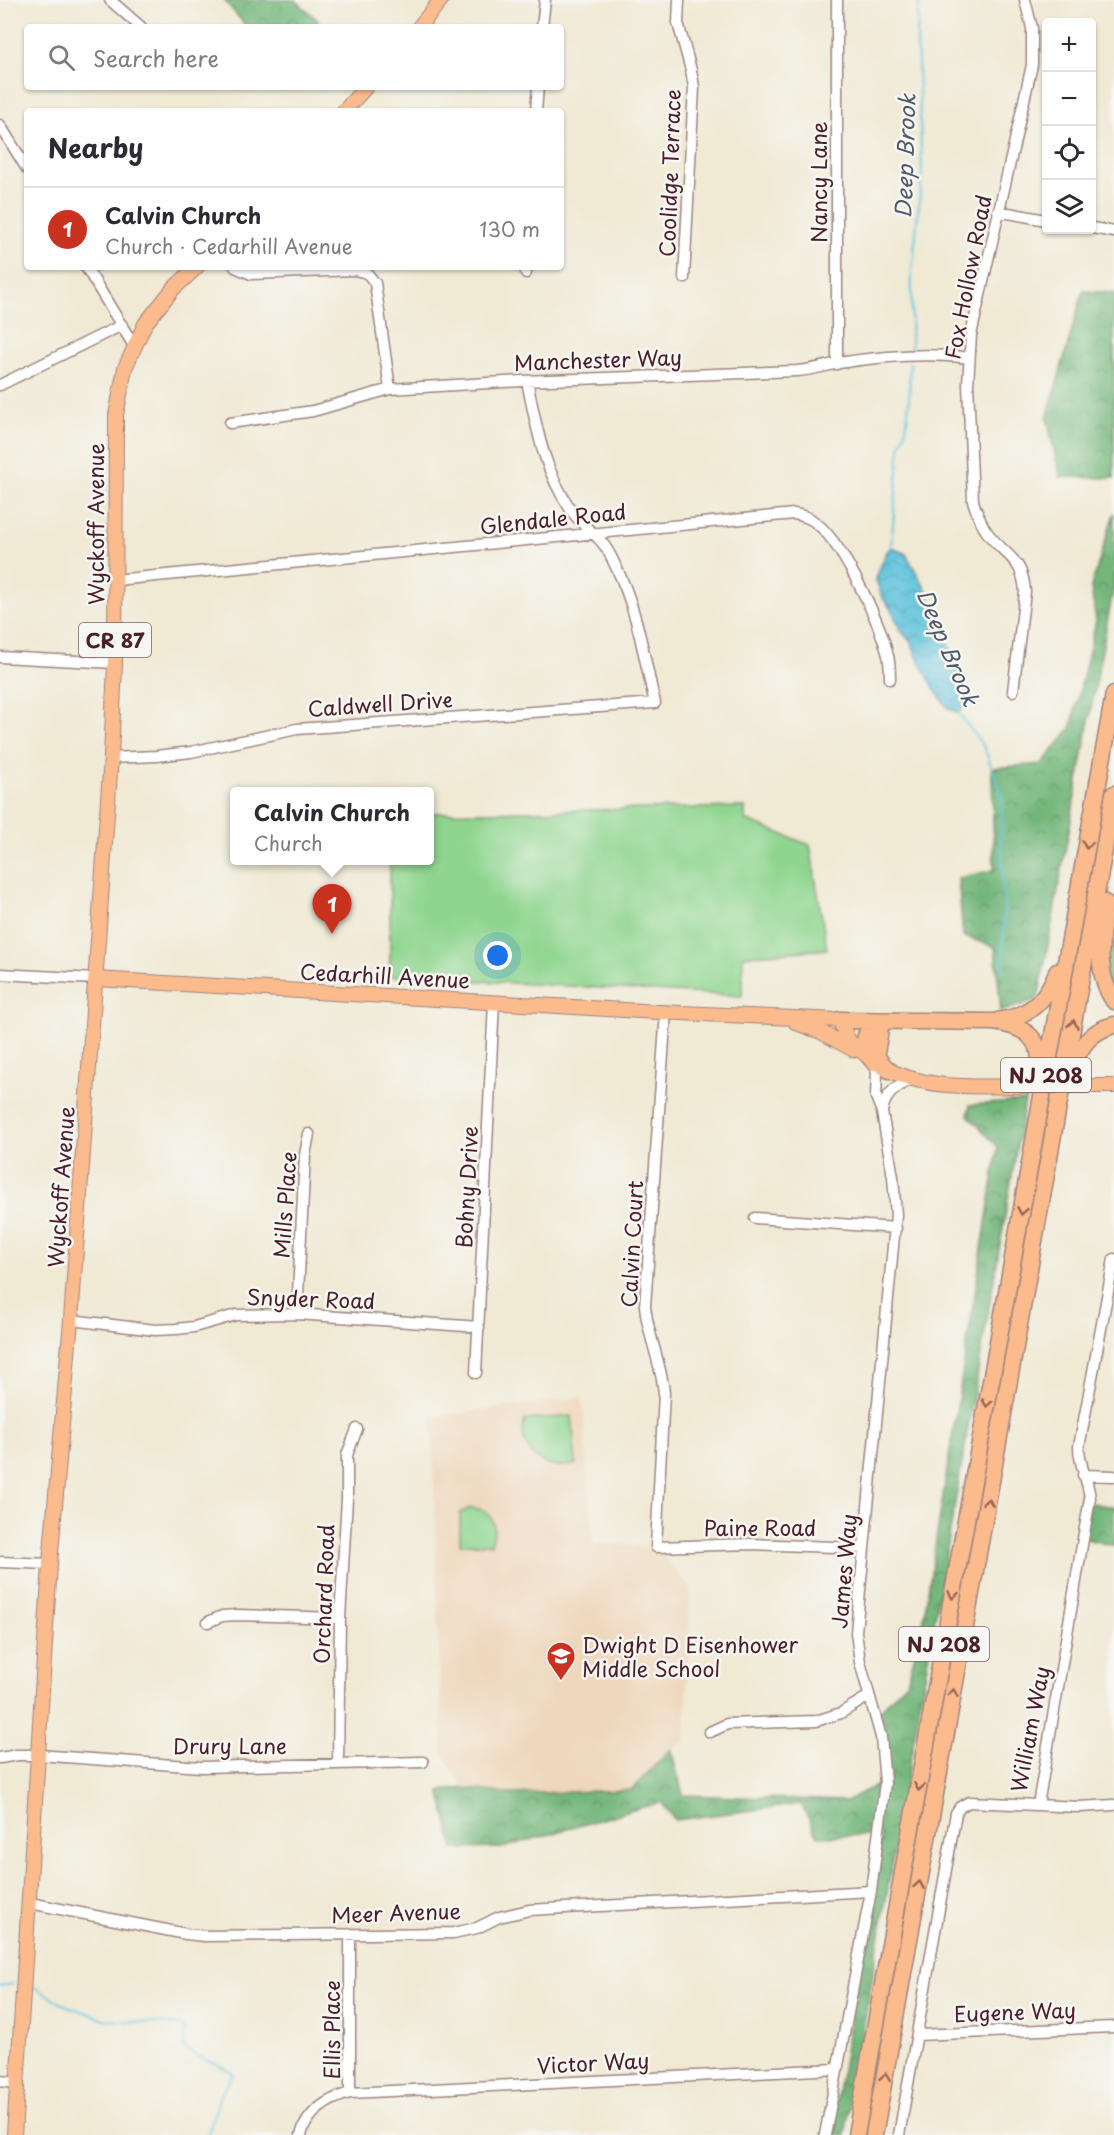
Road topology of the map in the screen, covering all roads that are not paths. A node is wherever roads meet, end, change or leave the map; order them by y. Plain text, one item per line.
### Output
1 (110, 0) edge
2 (441, 0) edge
3 (545, 0) edge
4 (679, 0) edge
5 (837, 0) edge
6 (1025, 0) edge
7 (138, 24) edge
8 (421, 24) edge
9 (542, 24) edge
10 (363, 90) edge
11 (538, 90) edge
12 (347, 108) edge
13 (536, 108) edge
14 (0, 125) edge
15 (24, 164) edge
16 (998, 211) junction
17 (1042, 219) edge
18 (1096, 229) edge
19 (1114, 232) edge
20 (88, 270) edge
21 (194, 270) edge
22 (242, 270) edge
23 (355, 270) edge
24 (355, 270) edge
25 (684, 278) dead end
26 (122, 326) junction
27 (134, 346) junction
28 (969, 358) junction
29 (837, 364) junction
30 (527, 381) junction
31 (0, 385) edge
32 (390, 389) junction
33 (230, 423) dead end
34 (593, 534) junction
35 (116, 580) junction
36 (0, 657) edge
37 (115, 663) junction
38 (890, 679) dead end
39 (1012, 691) dead end
40 (1114, 694) edge
41 (111, 758) junction
42 (1114, 794) edge
43 (1114, 814) edge
44 (1082, 874) junction
45 (0, 974) edge
46 (96, 979) junction
47 (1114, 1001) edge
48 (494, 1002) junction
49 (666, 1012) junction
50 (767, 1017) junction
51 (839, 1020) junction
52 (879, 1021) junction
53 (994, 1022) junction
54 (1114, 1025) edge
55 (874, 1062) junction
56 (889, 1070) junction
57 (913, 1080) junction
58 (1114, 1086) edge
59 (882, 1112) junction
60 (309, 1134) dead end
61 (1032, 1153) junction
62 (755, 1218) dead end
63 (1037, 1226) junction
64 (896, 1228) junction
65 (1114, 1259) edge
66 (297, 1314) junction
67 (71, 1320) junction
68 (480, 1327) junction
69 (476, 1373) dead end
70 (357, 1429) dead end
71 (1083, 1475) junction
72 (1114, 1476) edge
73 (656, 1547) joint
74 (864, 1548) junction
75 (0, 1562) edge
76 (50, 1564) junction
77 (340, 1618) junction
78 (208, 1622) dead end
79 (869, 1695) junction
80 (710, 1732) dead end
81 (38, 1755) junction
82 (0, 1758) edge
83 (338, 1762) junction
84 (423, 1762) dead end
85 (1038, 1805) junction
86 (1114, 1805) edge
87 (871, 1891) junction
88 (30, 1903) junction
89 (350, 1934) junction
90 (1114, 2026) edge
91 (917, 2035) junction
92 (838, 2069) junction
93 (0, 2081) edge
94 (17, 2083) junction
95 (350, 2093) junction
96 (14, 2135) edge
97 (301, 2135) edge
98 (825, 2135) edge
99 (856, 2135) edge
100 (874, 2135) edge
101 (899, 2135) edge

1 - 7 street
2 - 8 main road
3 - 9 street
4 - 25 street, Coolidge Terrace
5 - 29 street, Nancy Lane
6 - 16 street, Fox Hollow Road
10 - 12 main road
11 - 13 street
14 - 15 street
16 - 17 street
16 - 28 street, Fox Hollow Road
18 - 19 street
20 - 26 street
21 - 27 main road, Wyckoff Avenue / CR 87
22 - 24 street
23 - 32 street
26 - 27 street
26 - 31 street
27 - 35 main road, Wyckoff Avenue / CR 87
28 - 29 street, Manchester Way
28 - 39 street, Fox Hollow Road
29 - 30 street, Manchester Way
30 - 32 street, Manchester Way
30 - 34 street
32 - 33 street, Manchester Way
34 - 35 street, Glendale Road
34 - 38 street, Glendale Road
34 - 41 street, Caldwell Drive
35 - 37 main road, Wyckoff Avenue / CR 87
36 - 37 street
37 - 41 main road, Wyckoff Avenue / CR 87
40 -> 44 highway, NJ 208
41 - 46 main road, Wyckoff Avenue / CR 87
63 -> 42 highway, NJ 208
43 - 47 highway
44 - 53 highway
44 - 61 highway, NJ 208
45 - 46 street, Cedarhill Avenue
46 - 48 main road, Cedarhill Avenue
46 - 67 main road, Wyckoff Avenue / CR 87
48 - 49 main road, Cedarhill Avenue
48 - 68 street, Bohny Drive
49 - 50 main road, Cedarhill Avenue
49 - 73 street, Calvin Court
50 - 51 main road, Cedarhill Avenue
50 - 55 main road, Cedarhill Avenue
51 - 52 highway
51 - 55 main road, Cedarhill Avenue
52 - 53 highway
52 - 55 highway
52 - 56 highway
53 - 61 highway
54 - 63 highway
55 - 56 main road, Cedarhill Avenue
55 - 59 street, James Way
56 - 57 main road, Cedarhill Avenue
57 - 58 main road, Cedarhill Avenue, bridge
57 - 59 street
59 - 64 street, James Way
60 - 66 street, Mills Place
61 -> 99 highway, NJ 208
62 - 64 street
100 -> 63 highway, NJ 208
64 - 74 street, James Way
65 - 71 street, William Way
66 - 67 street, Snyder Road
66 - 68 street, Snyder Road
67 - 76 main road, Wyckoff Avenue / CR 87
68 - 69 street, Bohny Drive
70 - 77 street, Orchard Road
71 - 72 street
71 - 85 street, William Way
73 - 74 street, Paine Road
74 - 79 street, James Way
75 - 76 street
76 - 81 main road, Wyckoff Avenue / CR 87
77 - 78 street
77 - 83 street, Orchard Road
79 - 80 street
79 - 87 street, James Way
81 - 82 street, Drury Lane
81 - 83 street, Drury Lane
81 - 88 main road, Wyckoff Avenue / CR 87
83 - 84 street, Drury Lane
85 - 86 street
85 - 91 street, William Way
87 - 89 street, Meer Avenue
87 - 92 street, James Way
88 - 89 street, Meer Avenue
88 - 94 main road, Wyckoff Avenue / CR 87
89 - 95 street, Ellis Place
90 - 91 street, Eugene Way
91 - 101 street, William Way
92 - 95 street, Victor Way
92 - 98 street, James Way
93 - 94 street
94 - 96 main road, Wyckoff Avenue / CR 87
95 - 97 street, Ellis Place

